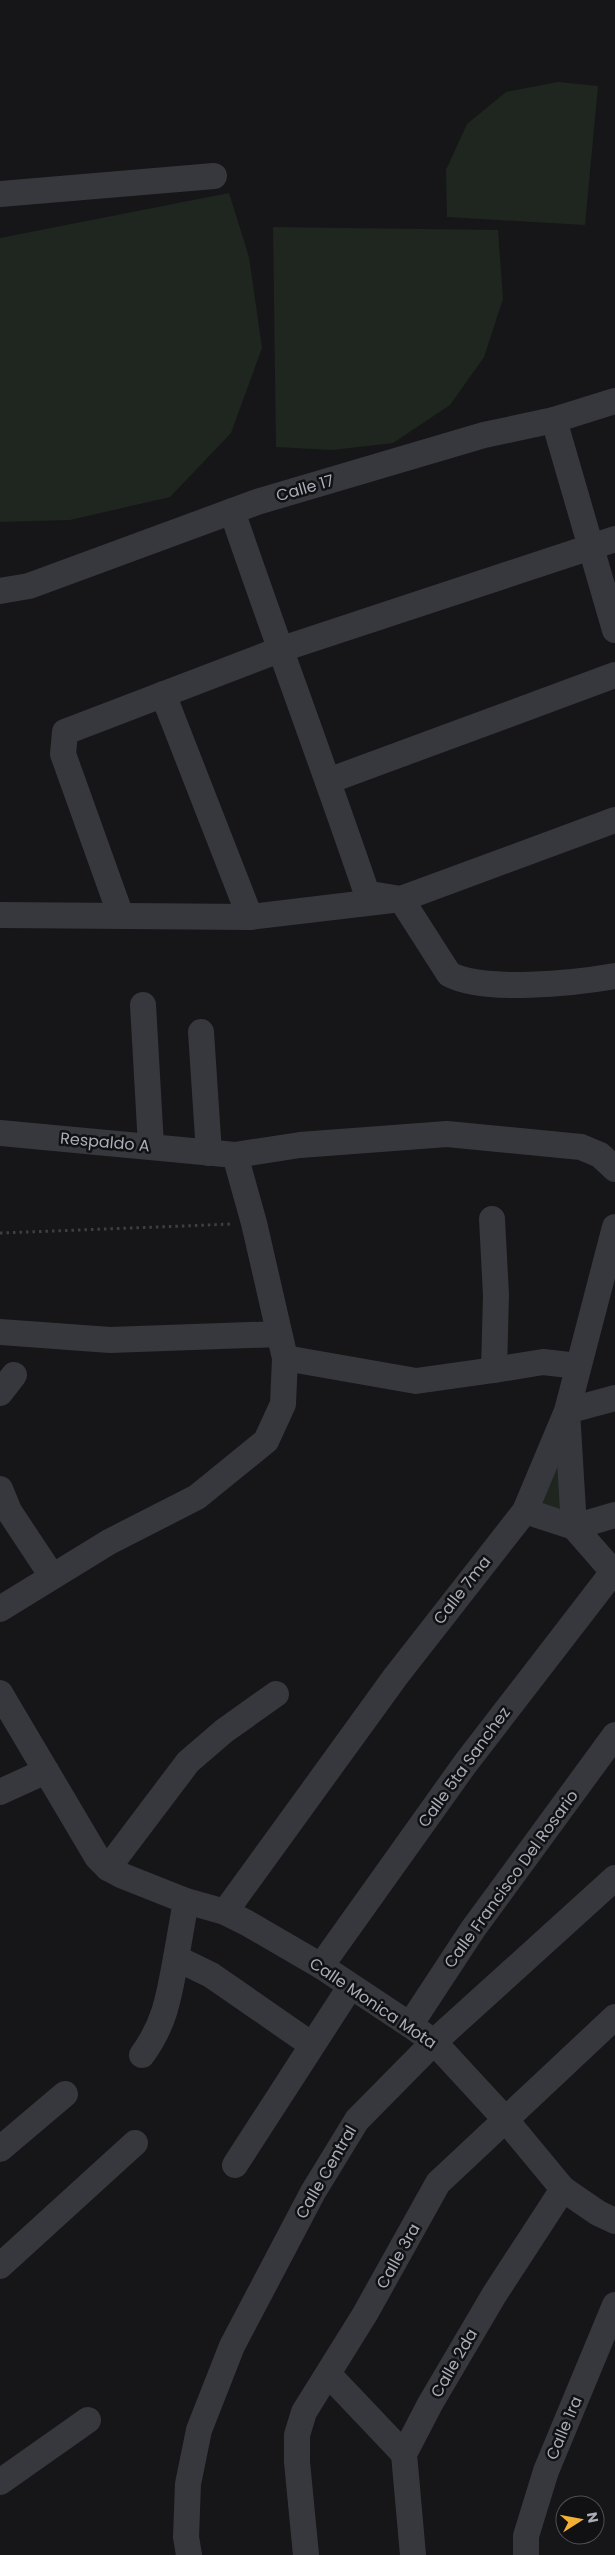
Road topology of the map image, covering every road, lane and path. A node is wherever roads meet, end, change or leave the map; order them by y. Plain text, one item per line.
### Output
1 (214, 176) dead end
2 (0, 194) edge
3 (615, 401) edge
4 (554, 420) junction
5 (232, 511) junction
6 (603, 542) edge
7 (0, 591) edge
8 (615, 630) edge
9 (279, 650) junction
10 (615, 675) edge
11 (163, 694) junction
12 (328, 781) junction
13 (615, 820) edge
14 (401, 899) junction
15 (0, 915) edge
16 (121, 916) junction
17 (250, 917) junction
18 (615, 976) edge
19 (143, 1005) dead end
20 (201, 1032) dead end
21 (0, 1133) edge
22 (151, 1146) junction
23 (222, 1154) junction
24 (615, 1169) edge
25 (492, 1219) dead end
26 (254, 1224) junction
27 (615, 1227) edge
28 (0, 1233) edge
29 (605, 1298) edge
30 (0, 1332) edge
31 (282, 1346) junction
32 (578, 1366) junction
33 (494, 1370) junction
34 (615, 1398) edge
35 (567, 1411) junction
36 (0, 1489) edge
37 (525, 1511) junction
38 (615, 1516) edge
39 (574, 1527) junction
40 (614, 1573) edge
41 (52, 1576) junction
42 (0, 1609) edge
43 (0, 1693) edge
44 (276, 1694) dead end
45 (615, 1735) edge
46 (46, 1771) junction
47 (0, 1792) edge
48 (108, 1868) junction
49 (615, 1878) edge
50 (186, 1901) junction
51 (225, 1912) junction
52 (176, 1958) junction
53 (321, 1966) junction
54 (350, 1987) junction
55 (615, 2017) edge
56 (410, 2025) junction
57 (434, 2042) junction
58 (312, 2045) junction
59 (142, 2056) dead end
60 (65, 2094) dead end
61 (505, 2119) junction
62 (135, 2143) dead end
63 (0, 2149) edge
64 (235, 2165) dead end
65 (563, 2189) junction
66 (615, 2221) edge
67 (0, 2266) edge
68 (615, 2305) edge
69 (329, 2375) junction
70 (88, 2420) dead end
71 (404, 2454) junction
72 (0, 2482) edge
73 (184, 2549) edge
74 (306, 2555) edge
75 (413, 2555) edge
76 (526, 2555) edge

1 - 2 street
3 - 4 street, Calle 17
4 - 5 street, Calle 17
4 - 6 street
5 - 7 street, Calle 17
5 - 9 street
6 - 8 street
6 - 9 street
9 - 11 street
9 - 12 street
10 - 12 street
11 - 16 street
11 - 17 street
12 - 14 street
13 - 14 street
14 - 17 street
14 - 18 street
15 - 16 street
16 - 17 street
19 - 22 street
20 - 23 street
21 - 22 street, Respaldo A
22 - 23 street, Respaldo A
23 - 24 street, Respaldo A
23 - 26 street
25 - 33 street
26 - 28 path
26 - 31 street
27 - 29 street, Calle 7ma
29 - 32 street, Calle 7ma
30 - 31 street
31 - 33 street
31 - 41 street
32 - 33 street
32 - 35 street, Calle 7ma
34 - 35 street
35 - 37 street, Calle 7ma
35 - 39 street
36 - 41 street
37 - 39 street
37 - 51 street, Calle 7ma
38 - 39 street
39 - 40 street
40 - 53 street, Calle 5ta Sanchez
41 - 42 street
43 - 46 street
44 - 48 street
45 - 56 street, Calle Francisco Del Rosario
46 - 47 street
46 - 48 street
48 - 50 street, Calle Monica Mota
49 - 57 street, Calle Central
50 - 51 street, Calle Monica Mota
50 - 52 street
51 - 53 street, Calle Monica Mota
52 - 58 street
52 - 59 street
53 - 54 street, Calle Monica Mota
54 - 56 street, Calle Monica Mota
54 - 58 street
55 - 61 street, Calle 3ra
56 - 57 street, Calle Monica Mota
57 - 61 street, Calle Monica Mota
57 - 73 street, Calle Central
58 - 64 street
60 - 63 street
61 - 65 street, Calle Monica Mota
61 - 69 street, Calle 3ra
62 - 67 street
65 - 66 street, Calle Monica Mota
65 - 71 street, Calle 2da
68 - 76 street, Calle 1ra
69 - 71 street
69 - 74 street, Calle 3ra
70 - 72 street
71 - 75 street

